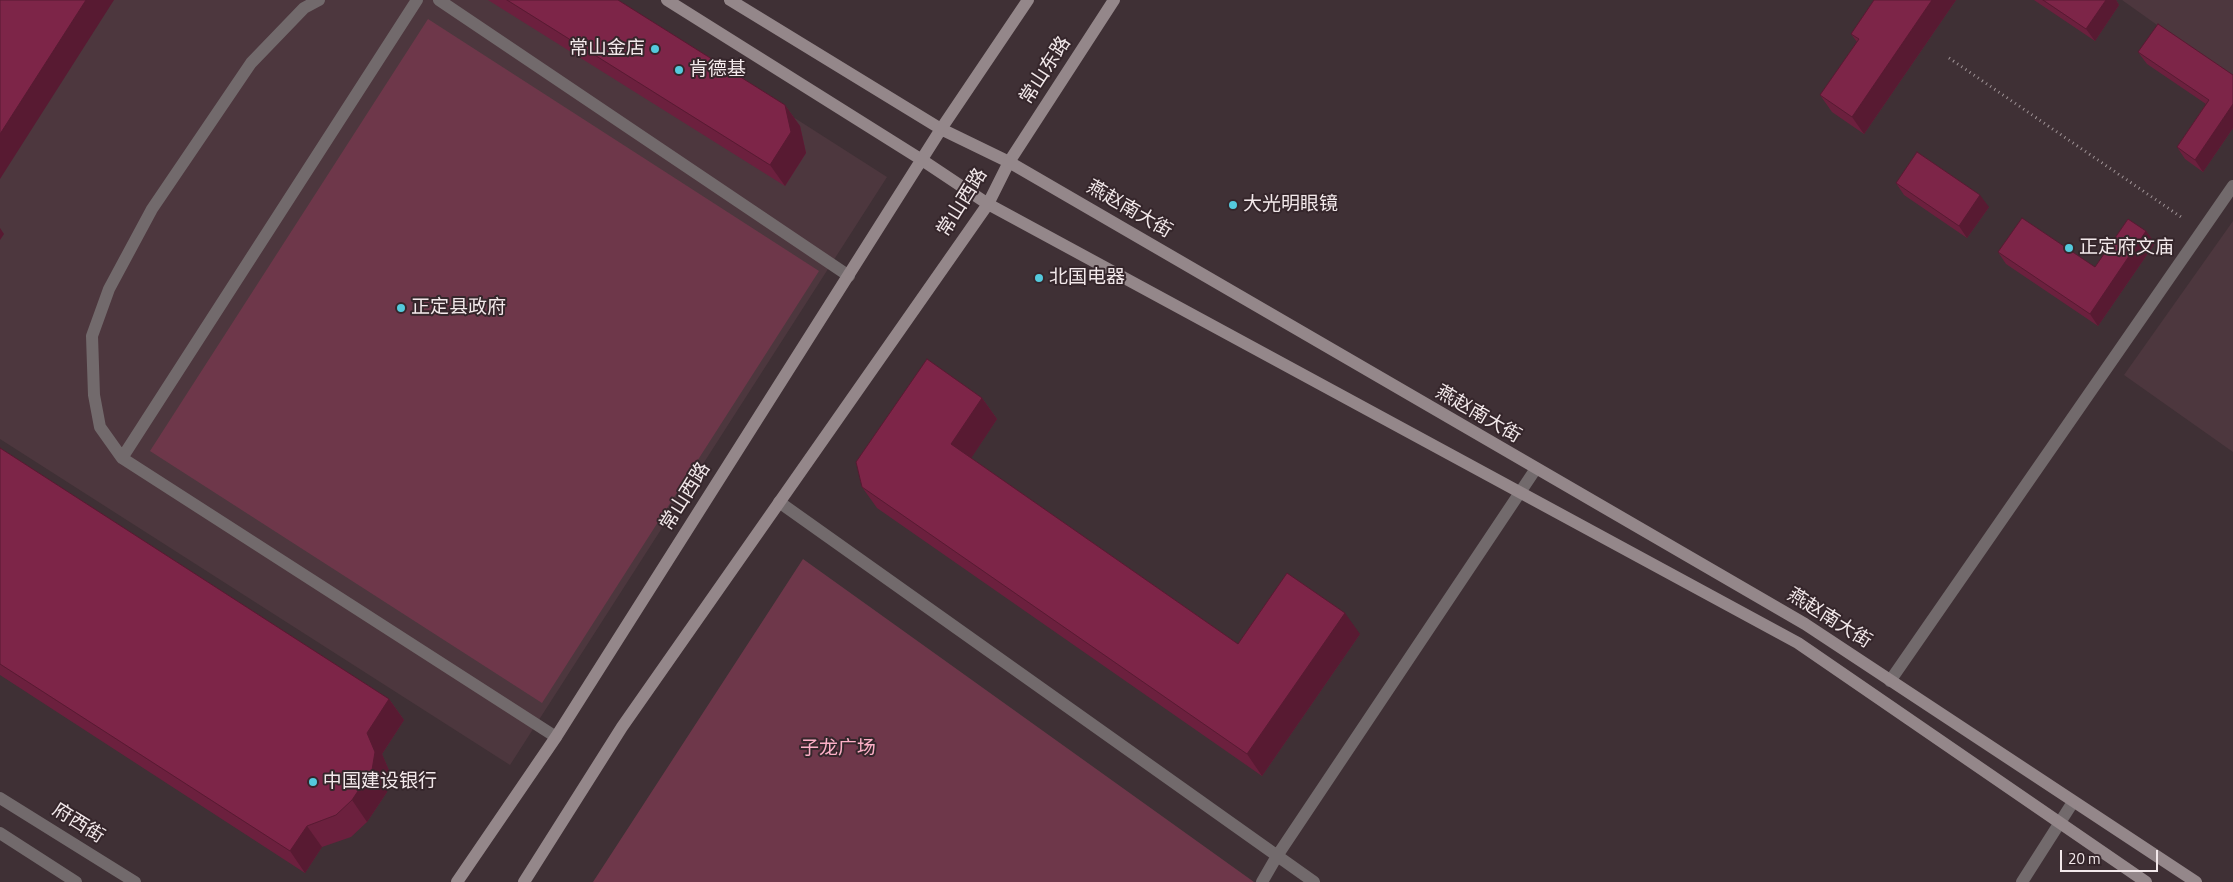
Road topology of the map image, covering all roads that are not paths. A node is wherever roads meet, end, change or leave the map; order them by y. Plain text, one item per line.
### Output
1 (320, 0) edge
2 (417, 0) edge
3 (439, 0) edge
4 (666, 0) edge
5 (730, 0) edge
6 (1028, 0) edge
7 (1114, 0) edge
8 (941, 129) junction
9 (922, 160) junction
10 (1009, 162) junction
11 (2233, 186) edge
12 (988, 204) junction
13 (848, 276) junction
14 (122, 458) junction
15 (1536, 470) junction
16 (1521, 492) junction
17 (779, 502) junction
18 (1890, 681) junction
19 (556, 737) junction
20 (0, 798) edge
21 (2073, 802) junction
22 (2060, 822) junction
23 (0, 833) edge
24 (1277, 856) junction
25 (76, 882) edge
26 (135, 882) edge
27 (457, 882) edge
28 (524, 882) edge
29 (1262, 882) edge
30 (1314, 882) edge
31 (2022, 882) edge
32 (2146, 882) edge
33 (2196, 882) edge

1 - 14 street
2 - 14 street
3 - 13 street
4 - 9 main road
5 - 8 main road, 燕赵南大街
6 - 8 main road
7 - 10 main road, 常山东路
8 - 9 main road, 常山西路
8 - 10 main road, 燕赵南大街
9 - 12 main road
9 - 13 main road, 常山西路
10 - 12 main road, 常山西路
10 - 15 main road, 燕赵南大街
11 - 18 street
12 - 16 main road
12 - 17 main road, 常山西路
13 - 19 main road, 常山西路
14 - 19 street
15 - 16 street
15 - 18 main road, 燕赵南大街
16 - 22 main road
16 - 24 street
17 - 24 street
17 - 28 main road, 常山西路
18 - 21 main road, 燕赵南大街
19 - 27 main road, 常山西路
20 - 26 street, 府西街
21 - 22 street
21 - 33 main road, 燕赵南大街
22 - 31 street
22 - 32 main road
23 - 25 street
24 - 29 street
24 - 30 street

